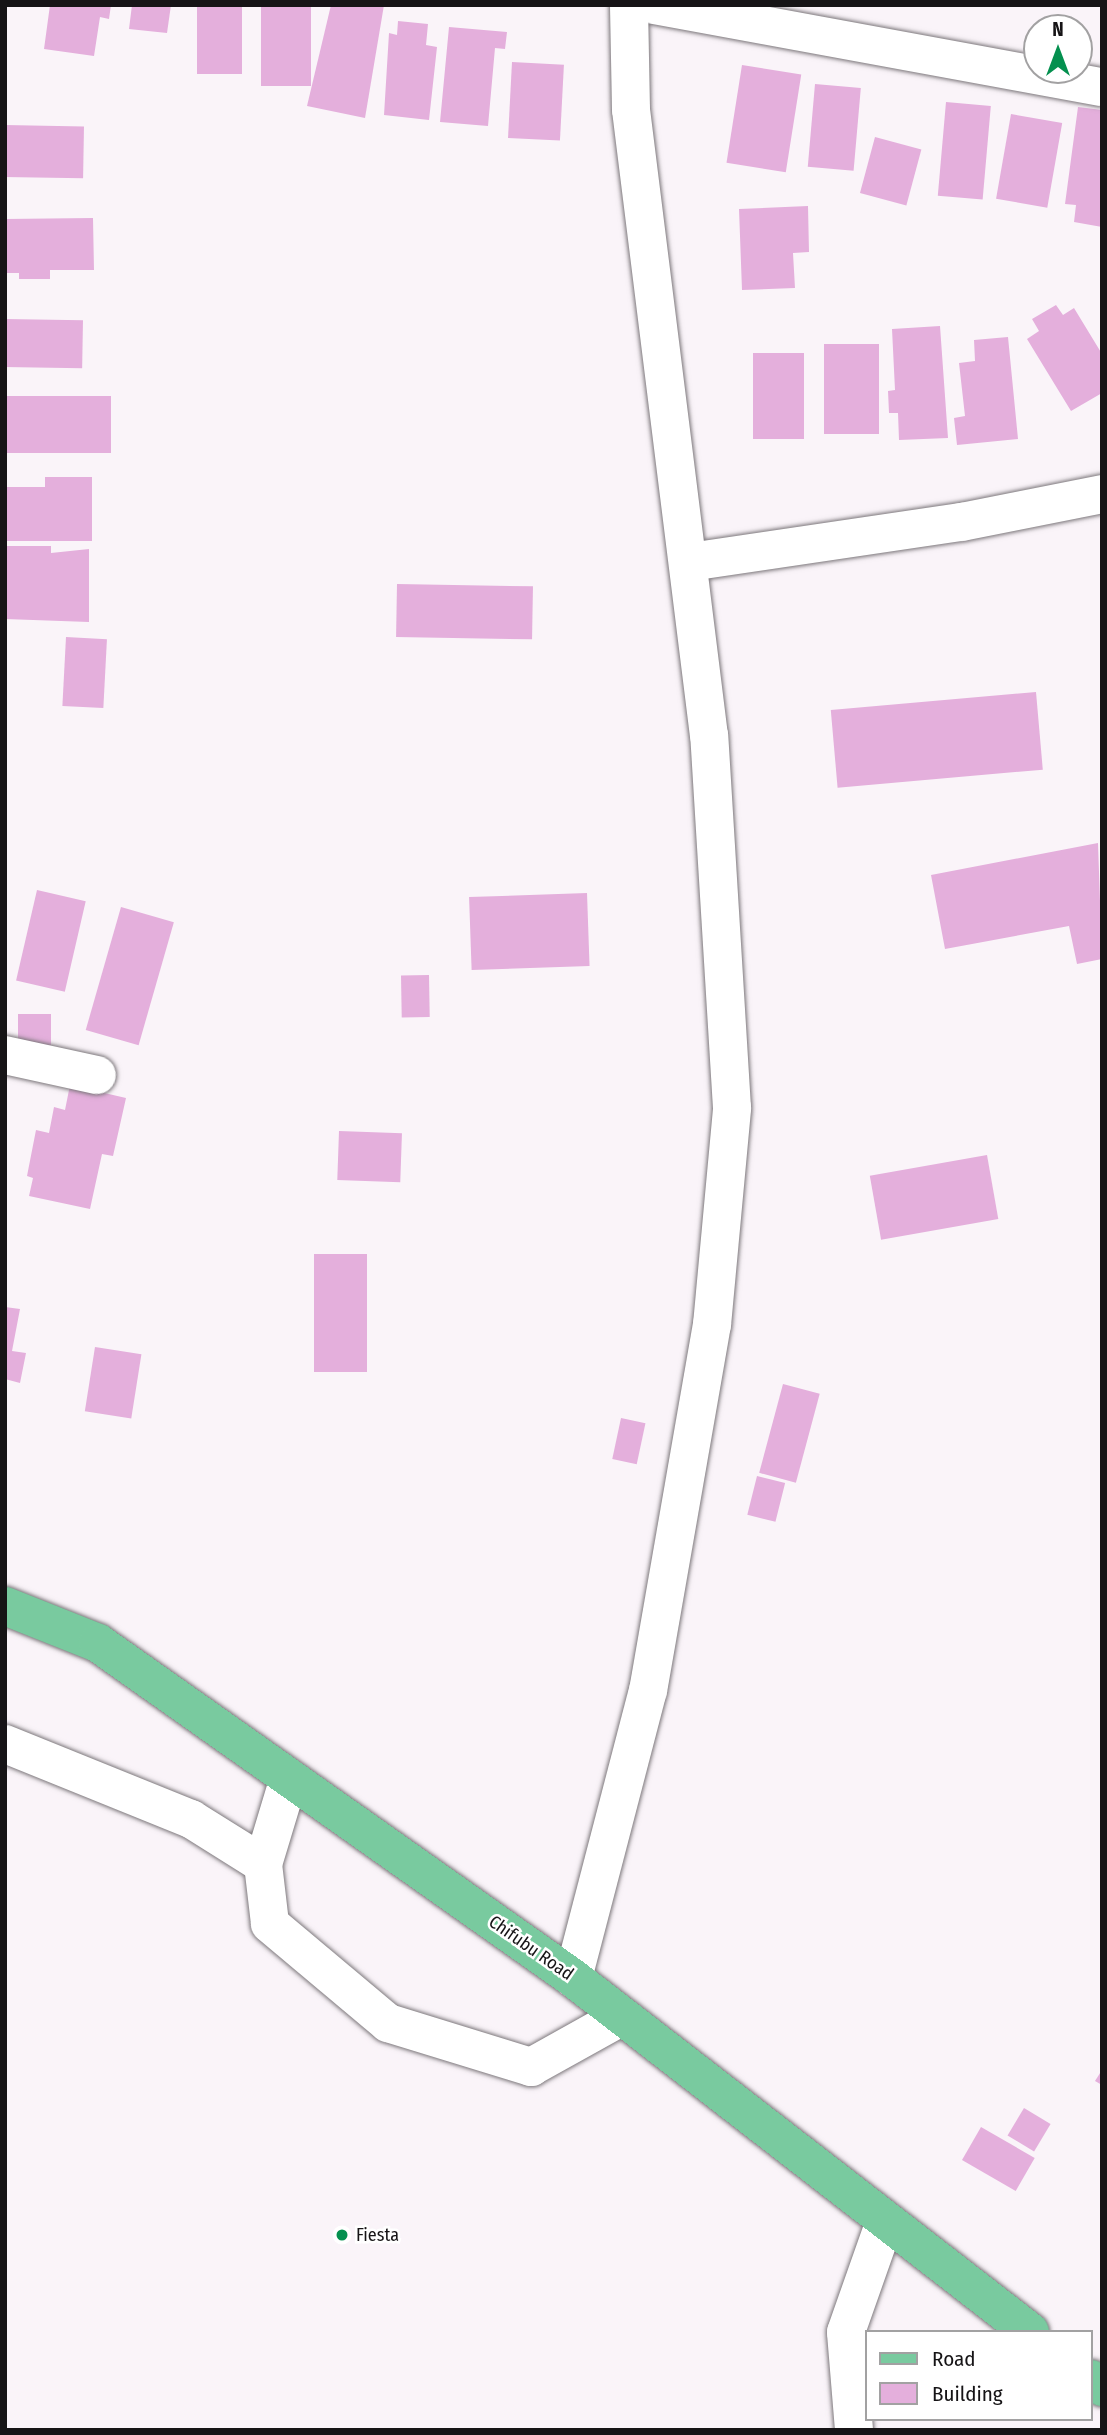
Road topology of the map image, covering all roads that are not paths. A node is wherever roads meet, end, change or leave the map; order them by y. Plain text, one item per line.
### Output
1 (629, 5) edge
2 (654, 5) edge
3 (1102, 87) edge
4 (1102, 494) edge
5 (690, 562) junction
6 (5, 1055) edge
7 (97, 1074) dead end
8 (5, 1606) edge
9 (5, 1744) edge
10 (289, 1777) junction
11 (263, 1864) junction
12 (573, 1978) junction
13 (621, 2017) junction
14 (885, 2221) junction
15 (1027, 2330) edge
16 (854, 2430) edge

1 - 5 street
2 - 3 street
4 - 5 street
5 - 12 street
6 - 7 street
8 - 10 main road, Chifubu Road
9 - 11 street
10 - 11 street
10 - 12 main road, Chifubu Road
11 - 13 street
12 - 13 main road, Chifubu Road
13 - 14 main road, Chifubu Road
14 - 15 main road, Chifubu Road
14 - 16 street

